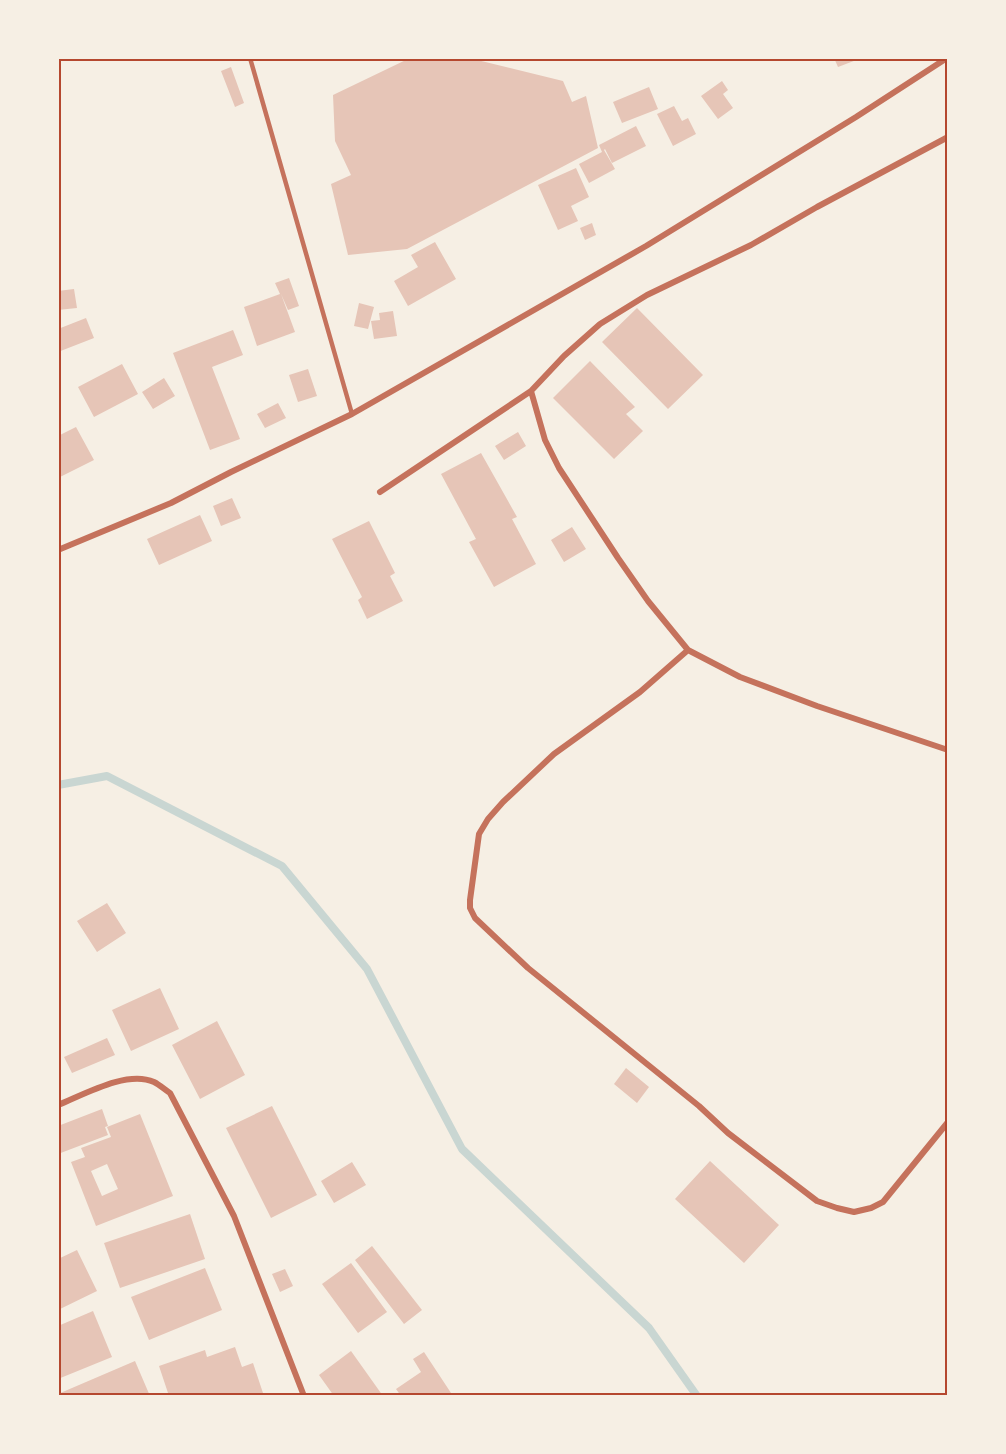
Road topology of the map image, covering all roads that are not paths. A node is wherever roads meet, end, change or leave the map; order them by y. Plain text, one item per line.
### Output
1 (250, 58) edge
2 (947, 58) edge
3 (948, 137) edge
4 (531, 391) junction
5 (352, 414) junction
6 (380, 492) dead end
7 (58, 550) edge
8 (688, 650) junction
9 (948, 750) edge
10 (58, 1105) edge
11 (948, 1122) edge
12 (304, 1395) edge

1 - 5 lane
2 - 5 street
3 - 4 street
4 - 6 street
4 - 8 street
5 - 7 street
8 - 9 street
8 - 11 street
10 - 12 street

